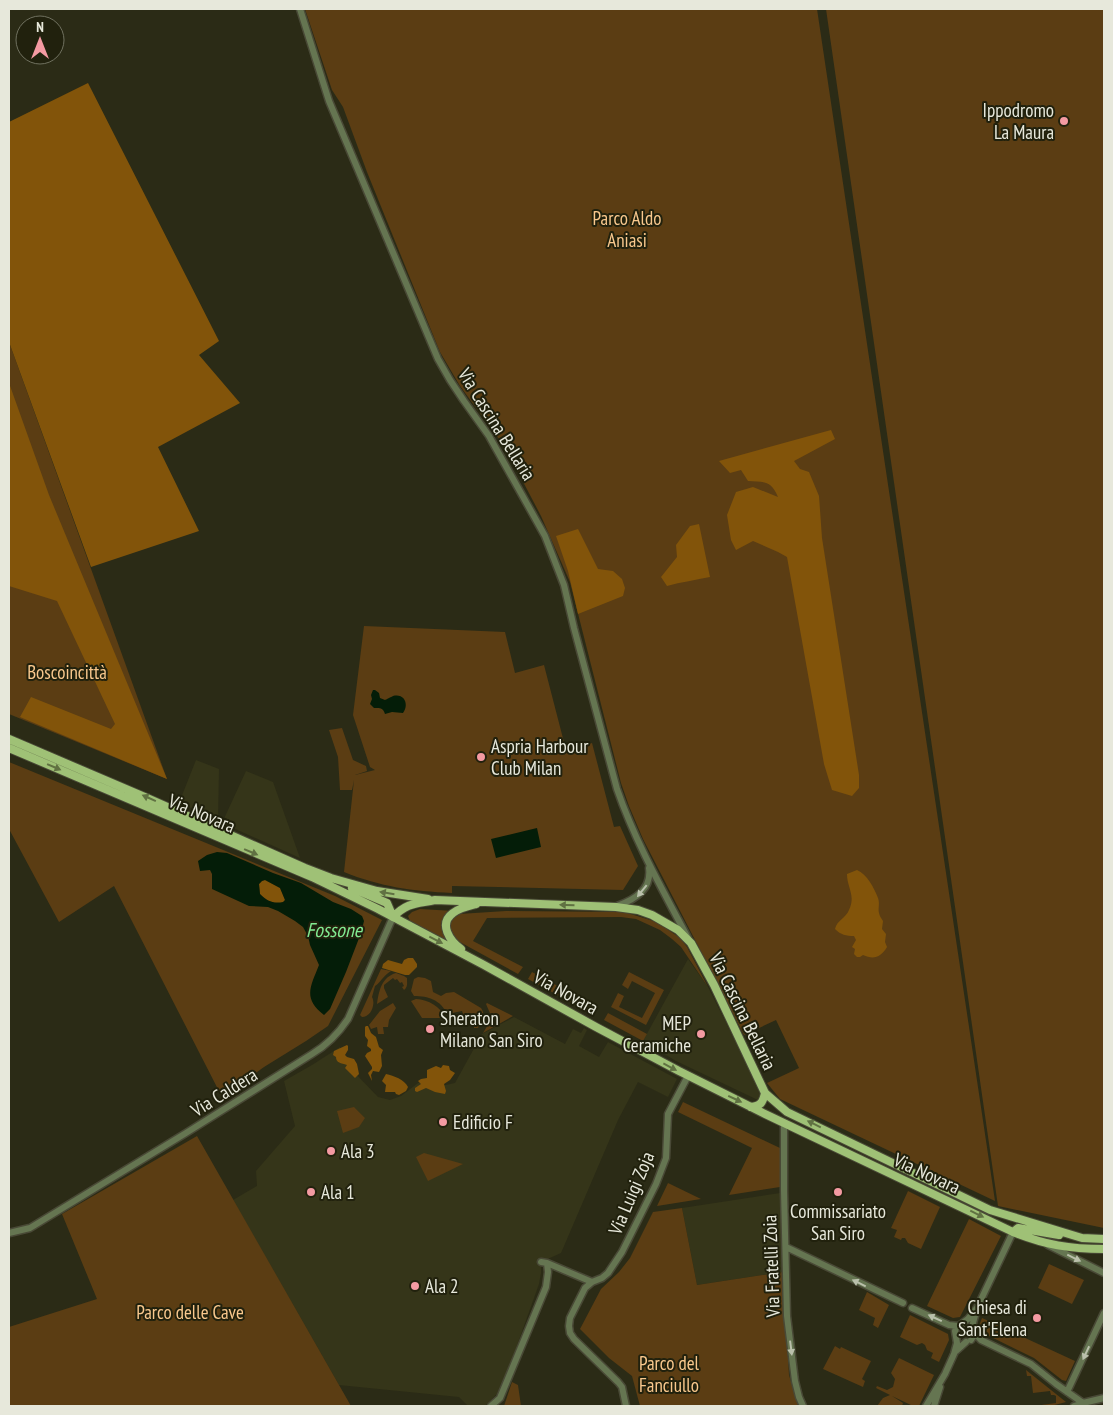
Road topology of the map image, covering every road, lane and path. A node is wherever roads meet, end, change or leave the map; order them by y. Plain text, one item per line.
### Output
1 (300, 9) edge
2 (9, 739) edge
3 (9, 748) edge
4 (648, 862) junction
5 (331, 878) junction
6 (435, 900) junction
7 (482, 902) junction
8 (616, 907) junction
9 (394, 917) junction
10 (691, 943) junction
11 (484, 965) junction
12 (688, 1076) junction
13 (765, 1093) junction
14 (751, 1107) junction
15 (784, 1123) junction
16 (1005, 1216) junction
17 (1013, 1232) junction
18 (9, 1233) edge
19 (1082, 1238) junction
20 (1104, 1239) edge
21 (1044, 1243) junction
22 (786, 1247) junction
23 (1104, 1249) edge
24 (1104, 1273) edge
25 (592, 1282) junction
26 (903, 1303) dead end
27 (912, 1308) dead end
28 (977, 1308) junction
29 (1104, 1313) edge
30 (960, 1325) junction
31 (974, 1331) junction
32 (957, 1338) junction
33 (981, 1340) junction
34 (968, 1341) junction
35 (954, 1354) junction
36 (945, 1374) junction
37 (1067, 1392) junction
38 (1104, 1398) edge
39 (1083, 1403) junction
40 (491, 1406) edge
41 (626, 1406) edge
42 (803, 1406) edge
43 (926, 1406) edge
44 (934, 1406) edge
45 (1074, 1406) edge

1 - 4 street, Via Cascina Bellaria
5 -> 2 main road, Via Novara
3 -> 9 main road, Via Novara
4 -> 8 street, Via Cascina Bellaria
4 - 10 street, Via Cascina Bellaria
6 -> 5 main road, Via Novara
5 - 9 main road
6 - 7 main road, Via Cascina Bellaria
6 - 9 main road
8 -> 7 main road, Via Cascina Bellaria
7 - 11 main road
8 - 10 main road, Via Cascina Bellaria
9 -> 11 main road, Via Novara
9 - 18 street, Via Caldera
10 - 13 main road, Via Cascina Bellaria
11 -> 12 main road, Via Novara
12 -> 14 main road, Via Novara
12 - 25 street, Via Luigi Zoja
13 - 14 main road
16 -> 13 main road, Via Novara
14 - 15 main road, Via Novara
15 -> 17 main road, Via Novara
15 - 22 street, Via Fratelli Zoia
16 - 17 main road
16 - 19 main road, Via Novara
17 - 19 main road
17 - 21 main road, Via Novara
17 - 28 street
19 - 20 main road, Via Novara
21 - 23 main road
21 -> 24 street, Via Novara
26 -> 22 street
22 -> 42 street, Via Fratelli Zoia
25 - 40 street
25 - 41 street, Via Luigi Zoja
30 -> 27 street
28 - 30 street
28 - 31 street
29 -> 37 street
30 - 31 street
30 - 32 street
31 - 33 street
31 - 34 street
32 - 34 street
32 - 35 street
33 - 34 street
33 - 37 street
34 - 35 street
35 - 36 street
36 - 43 street
36 - 44 street
37 - 39 street
38 - 39 street
39 - 45 street

